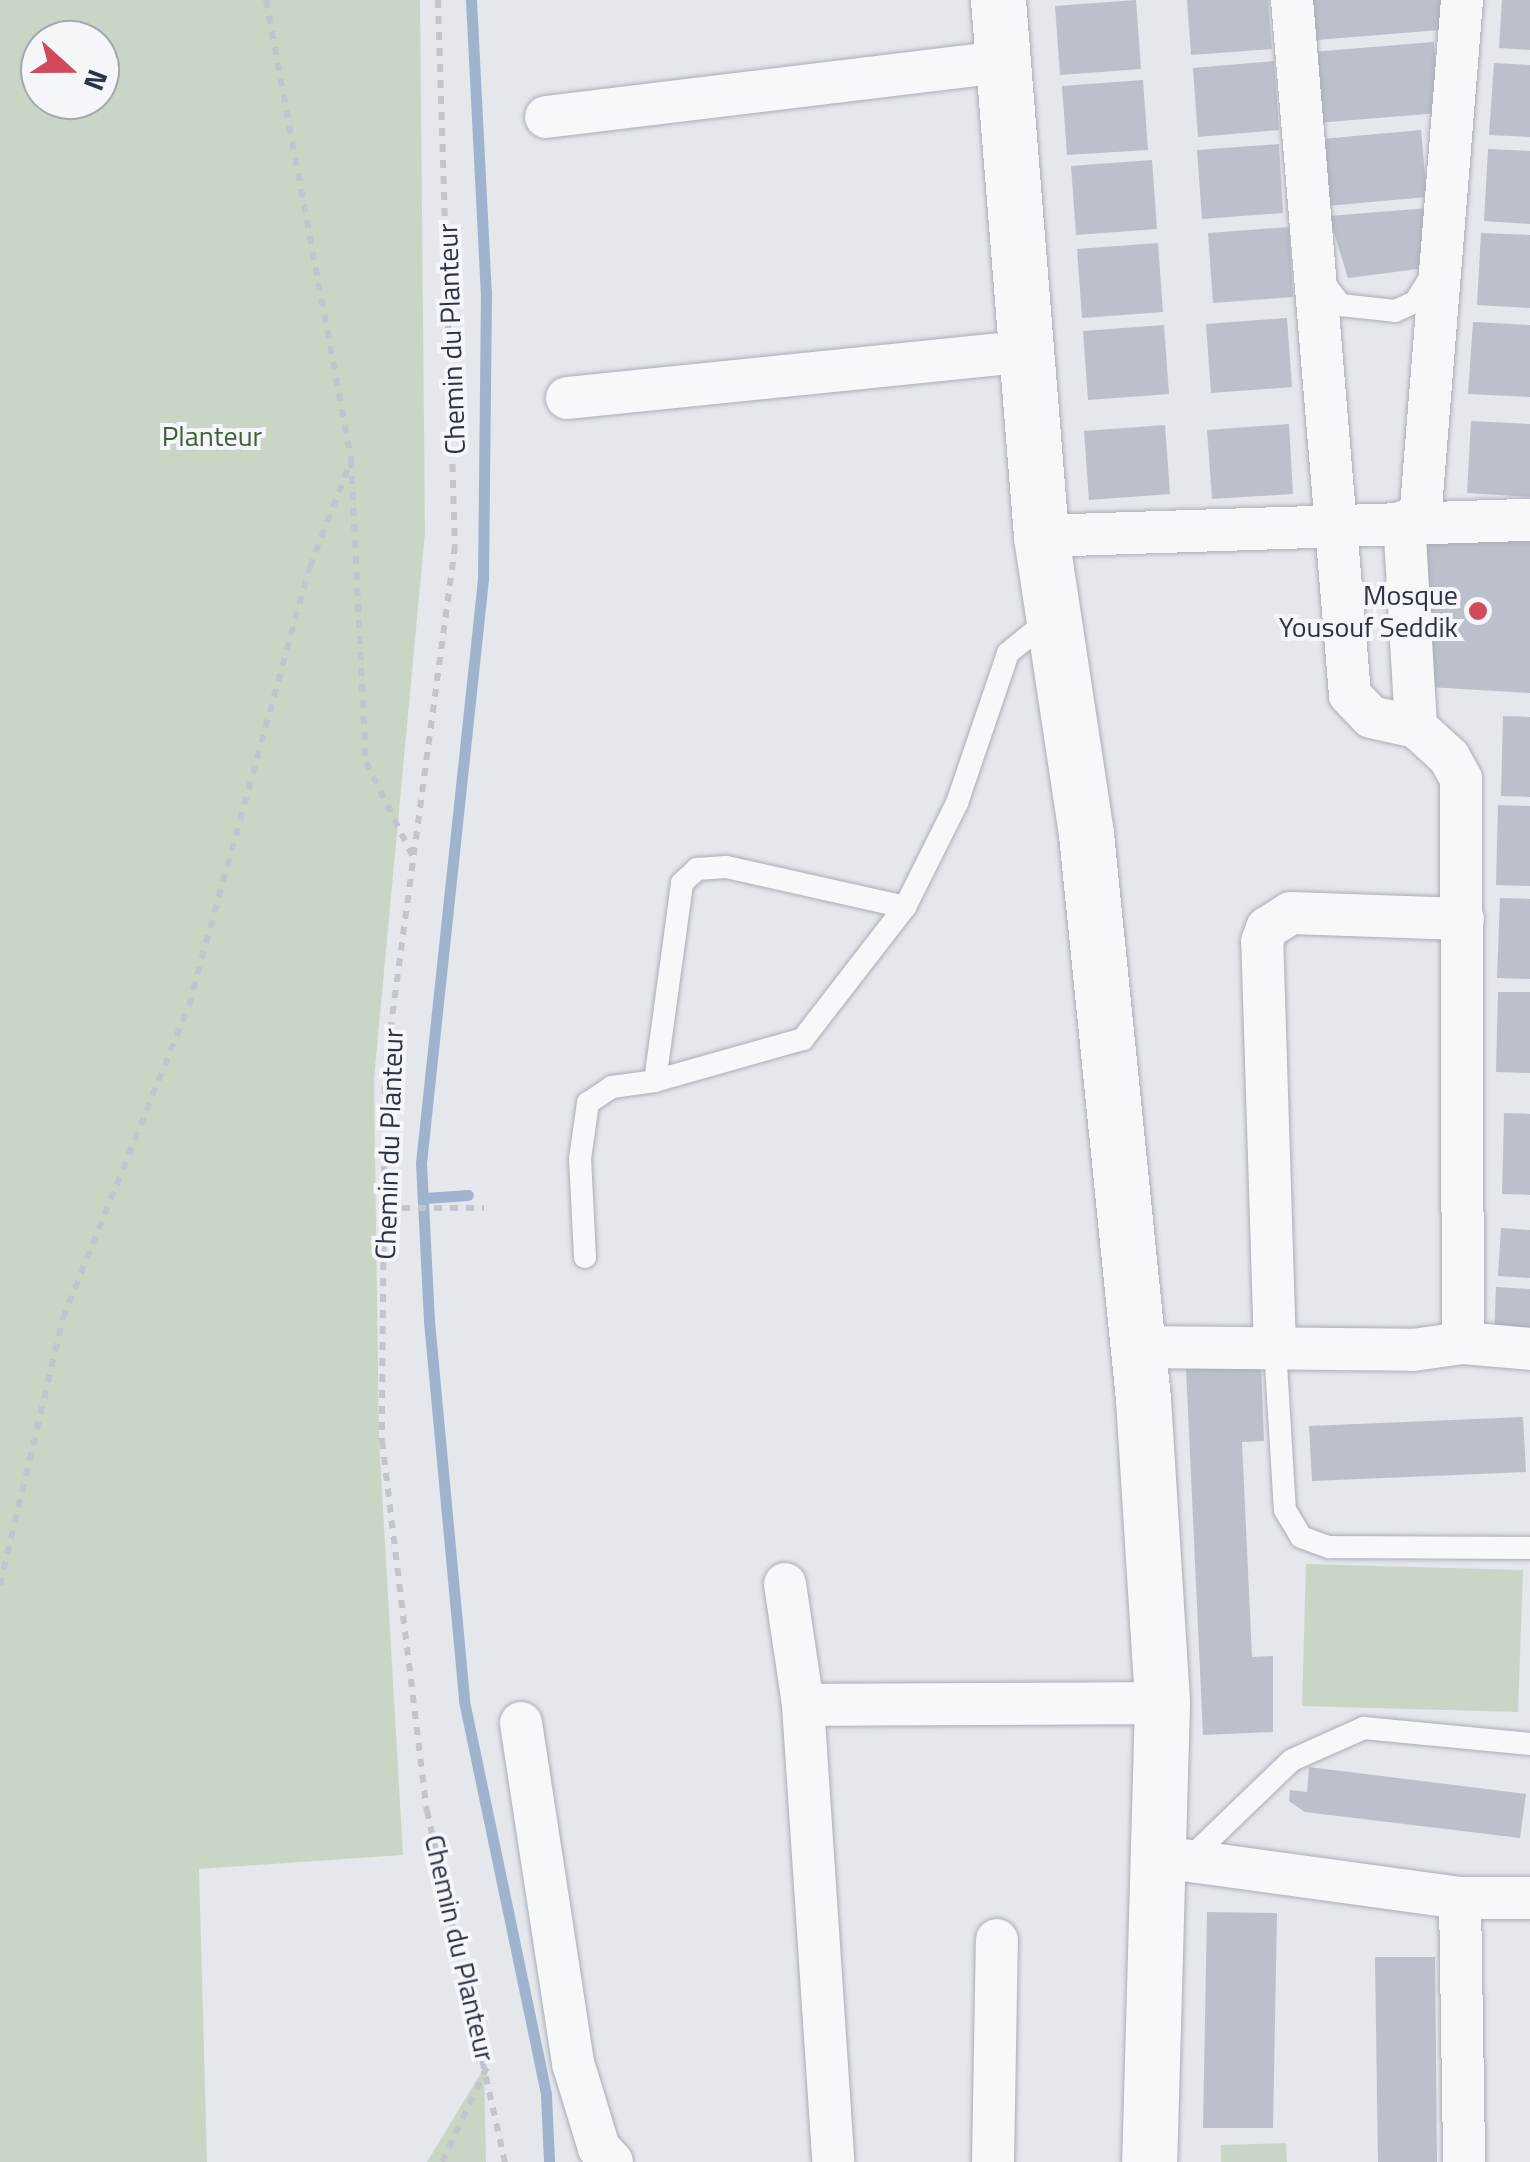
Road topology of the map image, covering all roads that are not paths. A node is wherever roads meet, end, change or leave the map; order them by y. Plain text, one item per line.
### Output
1 (998, 0) edge
2 (1292, 0) edge
3 (1462, 0) edge
4 (1002, 62) junction
5 (546, 117) dead end
6 (1313, 263) junction
7 (1438, 264) junction
8 (1023, 352) junction
9 (568, 398) dead end
10 (1530, 520) edge
11 (1412, 521) junction
12 (1333, 522) junction
13 (1041, 536) junction
14 (1051, 618) junction
15 (1416, 727) junction
16 (905, 907) junction
17 (1463, 919) junction
18 (655, 1081) junction
19 (585, 1256) dead end
20 (1464, 1343) junction
21 (1139, 1347) junction
22 (1275, 1348) junction
23 (1530, 1349) edge
24 (1530, 1548) edge
25 (785, 1584) dead end
26 (1162, 1703) junction
27 (802, 1705) junction
28 (520, 1723) dead end
29 (1530, 1744) edge
30 (1174, 1859) junction
31 (1460, 1898) junction
32 (1530, 1898) edge
33 (997, 1940) dead end
34 (612, 2162) edge
35 (832, 2162) edge
36 (993, 2162) edge
37 (1149, 2162) edge
38 (1464, 2162) edge

1 - 4 street
2 - 6 street
3 - 7 street
4 - 5 street
4 - 8 street
6 - 7 lane
6 - 12 street
7 - 11 street
8 - 9 street
8 - 13 street
10 - 11 street
11 - 12 street
11 - 15 street
12 - 13 street
12 - 15 street
13 - 14 street
14 - 16 lane
14 - 21 street
15 - 17 street
16 - 18 lane
16 - 18 lane
17 - 20 street
17 - 22 street
18 - 19 lane
20 - 22 street
20 - 23 street
21 - 22 street
21 - 26 street
22 - 24 lane
25 - 27 street
26 - 27 street
26 - 30 street
27 - 35 street
28 - 34 street
29 - 30 lane
30 - 31 street
30 - 37 street
31 - 32 street
31 - 38 street
33 - 36 street

